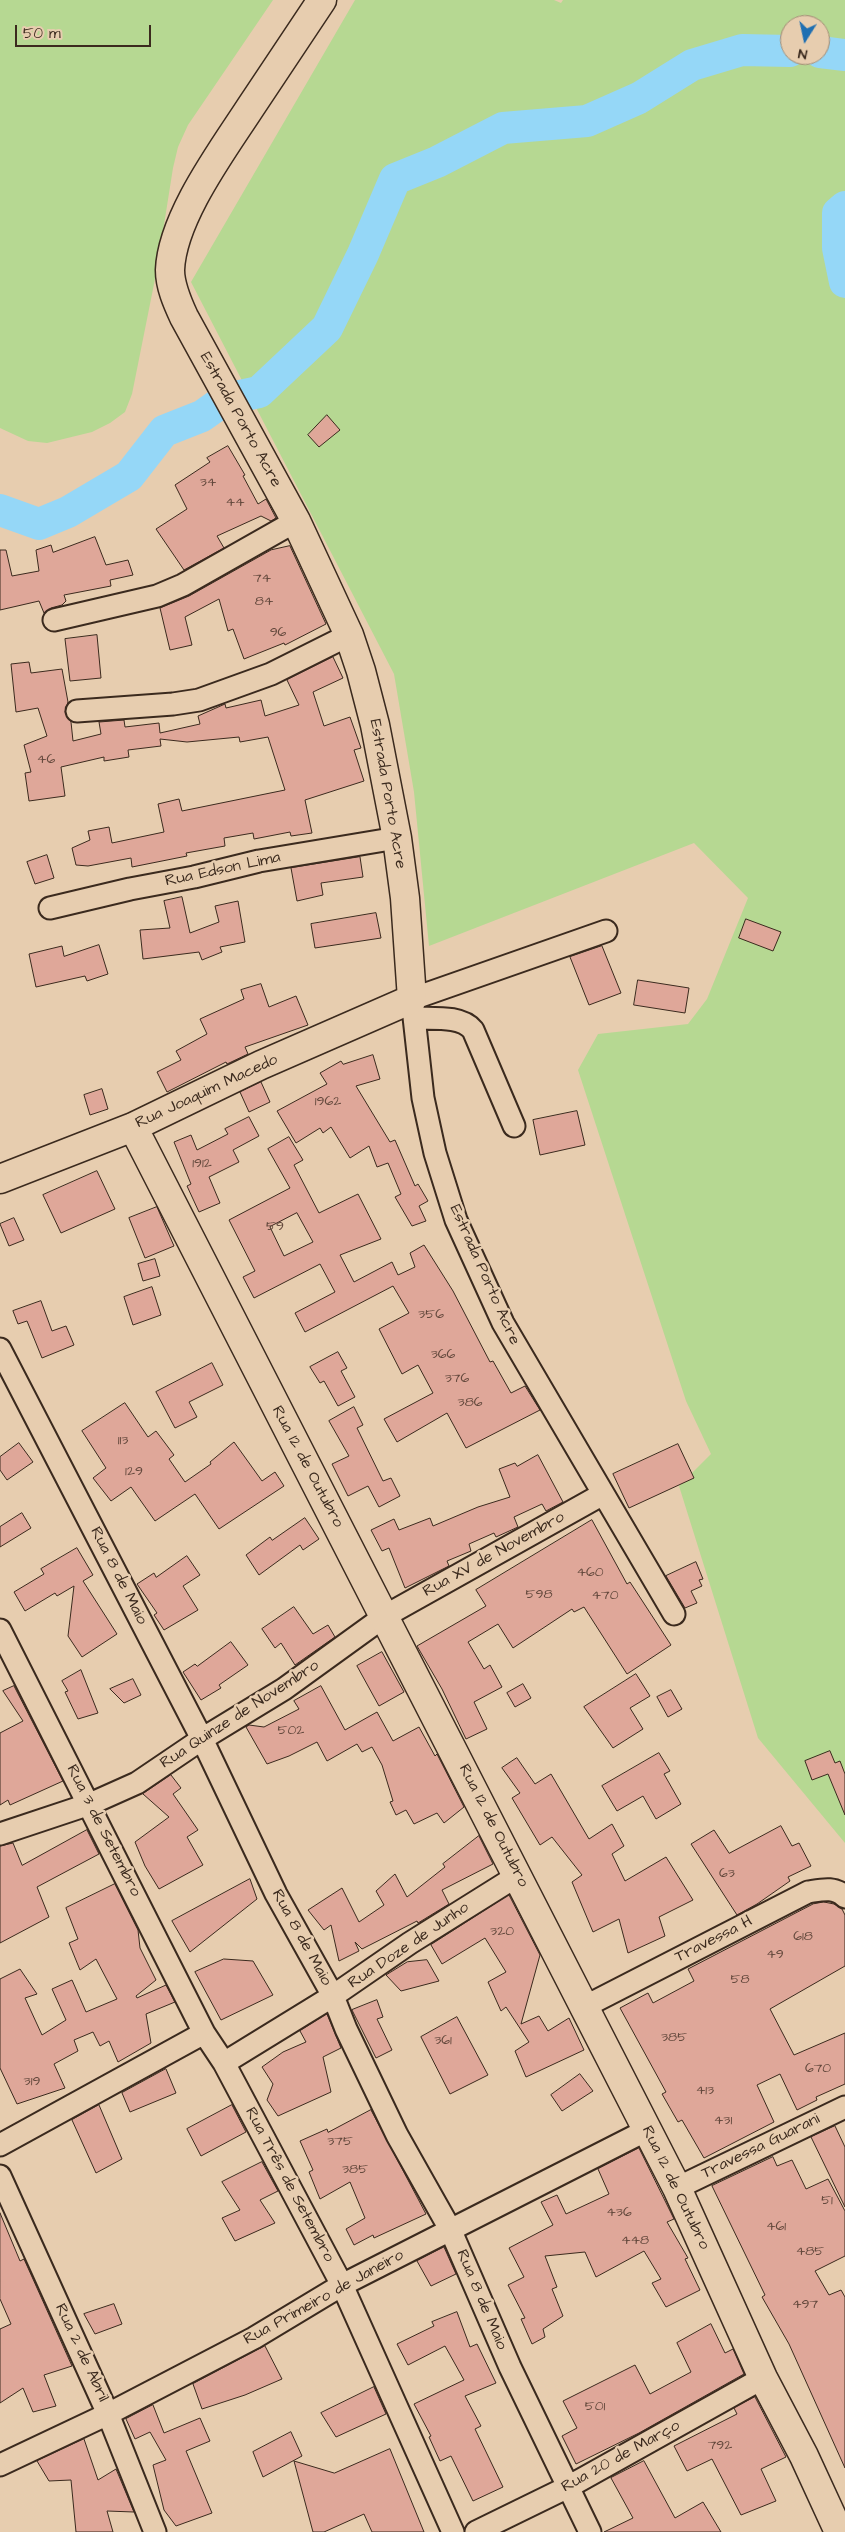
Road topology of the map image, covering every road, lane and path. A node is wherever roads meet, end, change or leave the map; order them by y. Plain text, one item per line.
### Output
1 (322, 0) edge
2 (296, 521) junction
3 (54, 620) dead end
4 (349, 635) junction
5 (77, 711) dead end
6 (397, 838) junction
7 (50, 908) dead end
8 (606, 931) dead end
9 (413, 1009) junction
10 (514, 1126) dead end
11 (133, 1127) junction
12 (0, 1179) edge
13 (0, 1348) edge
14 (603, 1494) junction
15 (674, 1614) dead end
16 (385, 1616) junction
17 (0, 1630) edge
18 (202, 1739) junction
19 (90, 1804) junction
20 (0, 1834) edge
21 (517, 1876) junction
22 (845, 1897) edge
23 (333, 1996) junction
24 (584, 2007) junction
25 (204, 2033) junction
26 (224, 2063) junction
27 (845, 2107) edge
28 (647, 2130) junction
29 (0, 2146) edge
30 (0, 2176) edge
31 (677, 2188) junction
32 (450, 2229) junction
33 (342, 2285) junction
34 (763, 2378) junction
35 (108, 2414) junction
36 (0, 2465) edge
37 (568, 2487) junction
38 (155, 2532) edge
39 (453, 2532) edge
40 (476, 2532) edge
41 (590, 2532) edge
42 (840, 2532) edge

1 - 2 street, Estrada Porto Acre
2 - 3 street
2 - 4 street, Estrada Porto Acre
4 - 5 street
4 - 6 street, Estrada Porto Acre
6 - 7 street, Rua Edson Lima
6 - 9 street, Estrada Porto Acre
8 - 9 street
9 - 10 street
9 - 11 street, Rua Joaquim Macedo
9 - 14 street, Estrada Porto Acre
11 - 12 street, Rua Joaquim Macedo
11 - 16 street, Rua 12 de Outubro
13 - 18 street, Rua 8 de Maio
14 - 15 street, Estrada Porto Acre
14 - 16 street, Rua XV de Novembro
16 - 18 street, Rua Quinze de Novembro
16 - 21 street, Rua 12 de Outubro
17 - 19 street, Rua 3 de Setembro
18 - 19 street, Rua Quinze de Novembro
18 - 23 street, Rua 8 de Maio
19 - 20 street, Rua Quinze de Novembro
19 - 25 street, Rua 3 de Setembro
21 - 23 street, Rua Doze de Junho
21 - 24 street, Rua 12 de Outubro
22 - 24 street, Travessa H
23 - 26 street, Rua Doze de Junho
23 - 32 street, Rua 8 de Maio
24 - 28 street, Rua 12 de Outubro
25 - 26 street, Rua Três de Setembro
25 - 29 street
26 - 33 street, Rua Três de Setembro
27 - 31 street, Travessa Guarani
28 - 31 street, Rua 12 de Outubro
28 - 32 street, Rua Primeiro de Janeiro
30 - 35 street, Rua 2 de Abril
31 - 34 street, Rua 12 de Outubro
32 - 33 street, Rua Primeiro de Janeiro
32 - 37 street, Rua 8 de Maio
33 - 35 street, Rua Primeiro de Janeiro
33 - 39 street, Rua Três de Setembro
34 - 37 street, Rua 20 de Março
34 - 42 street, Rua 12 de Outubro
35 - 36 street, Rua Primeiro de Janeiro
35 - 38 street, Rua 2 de Abril
37 - 40 street, Rua 20 de Março
37 - 41 street, Rua 8 de Maio

